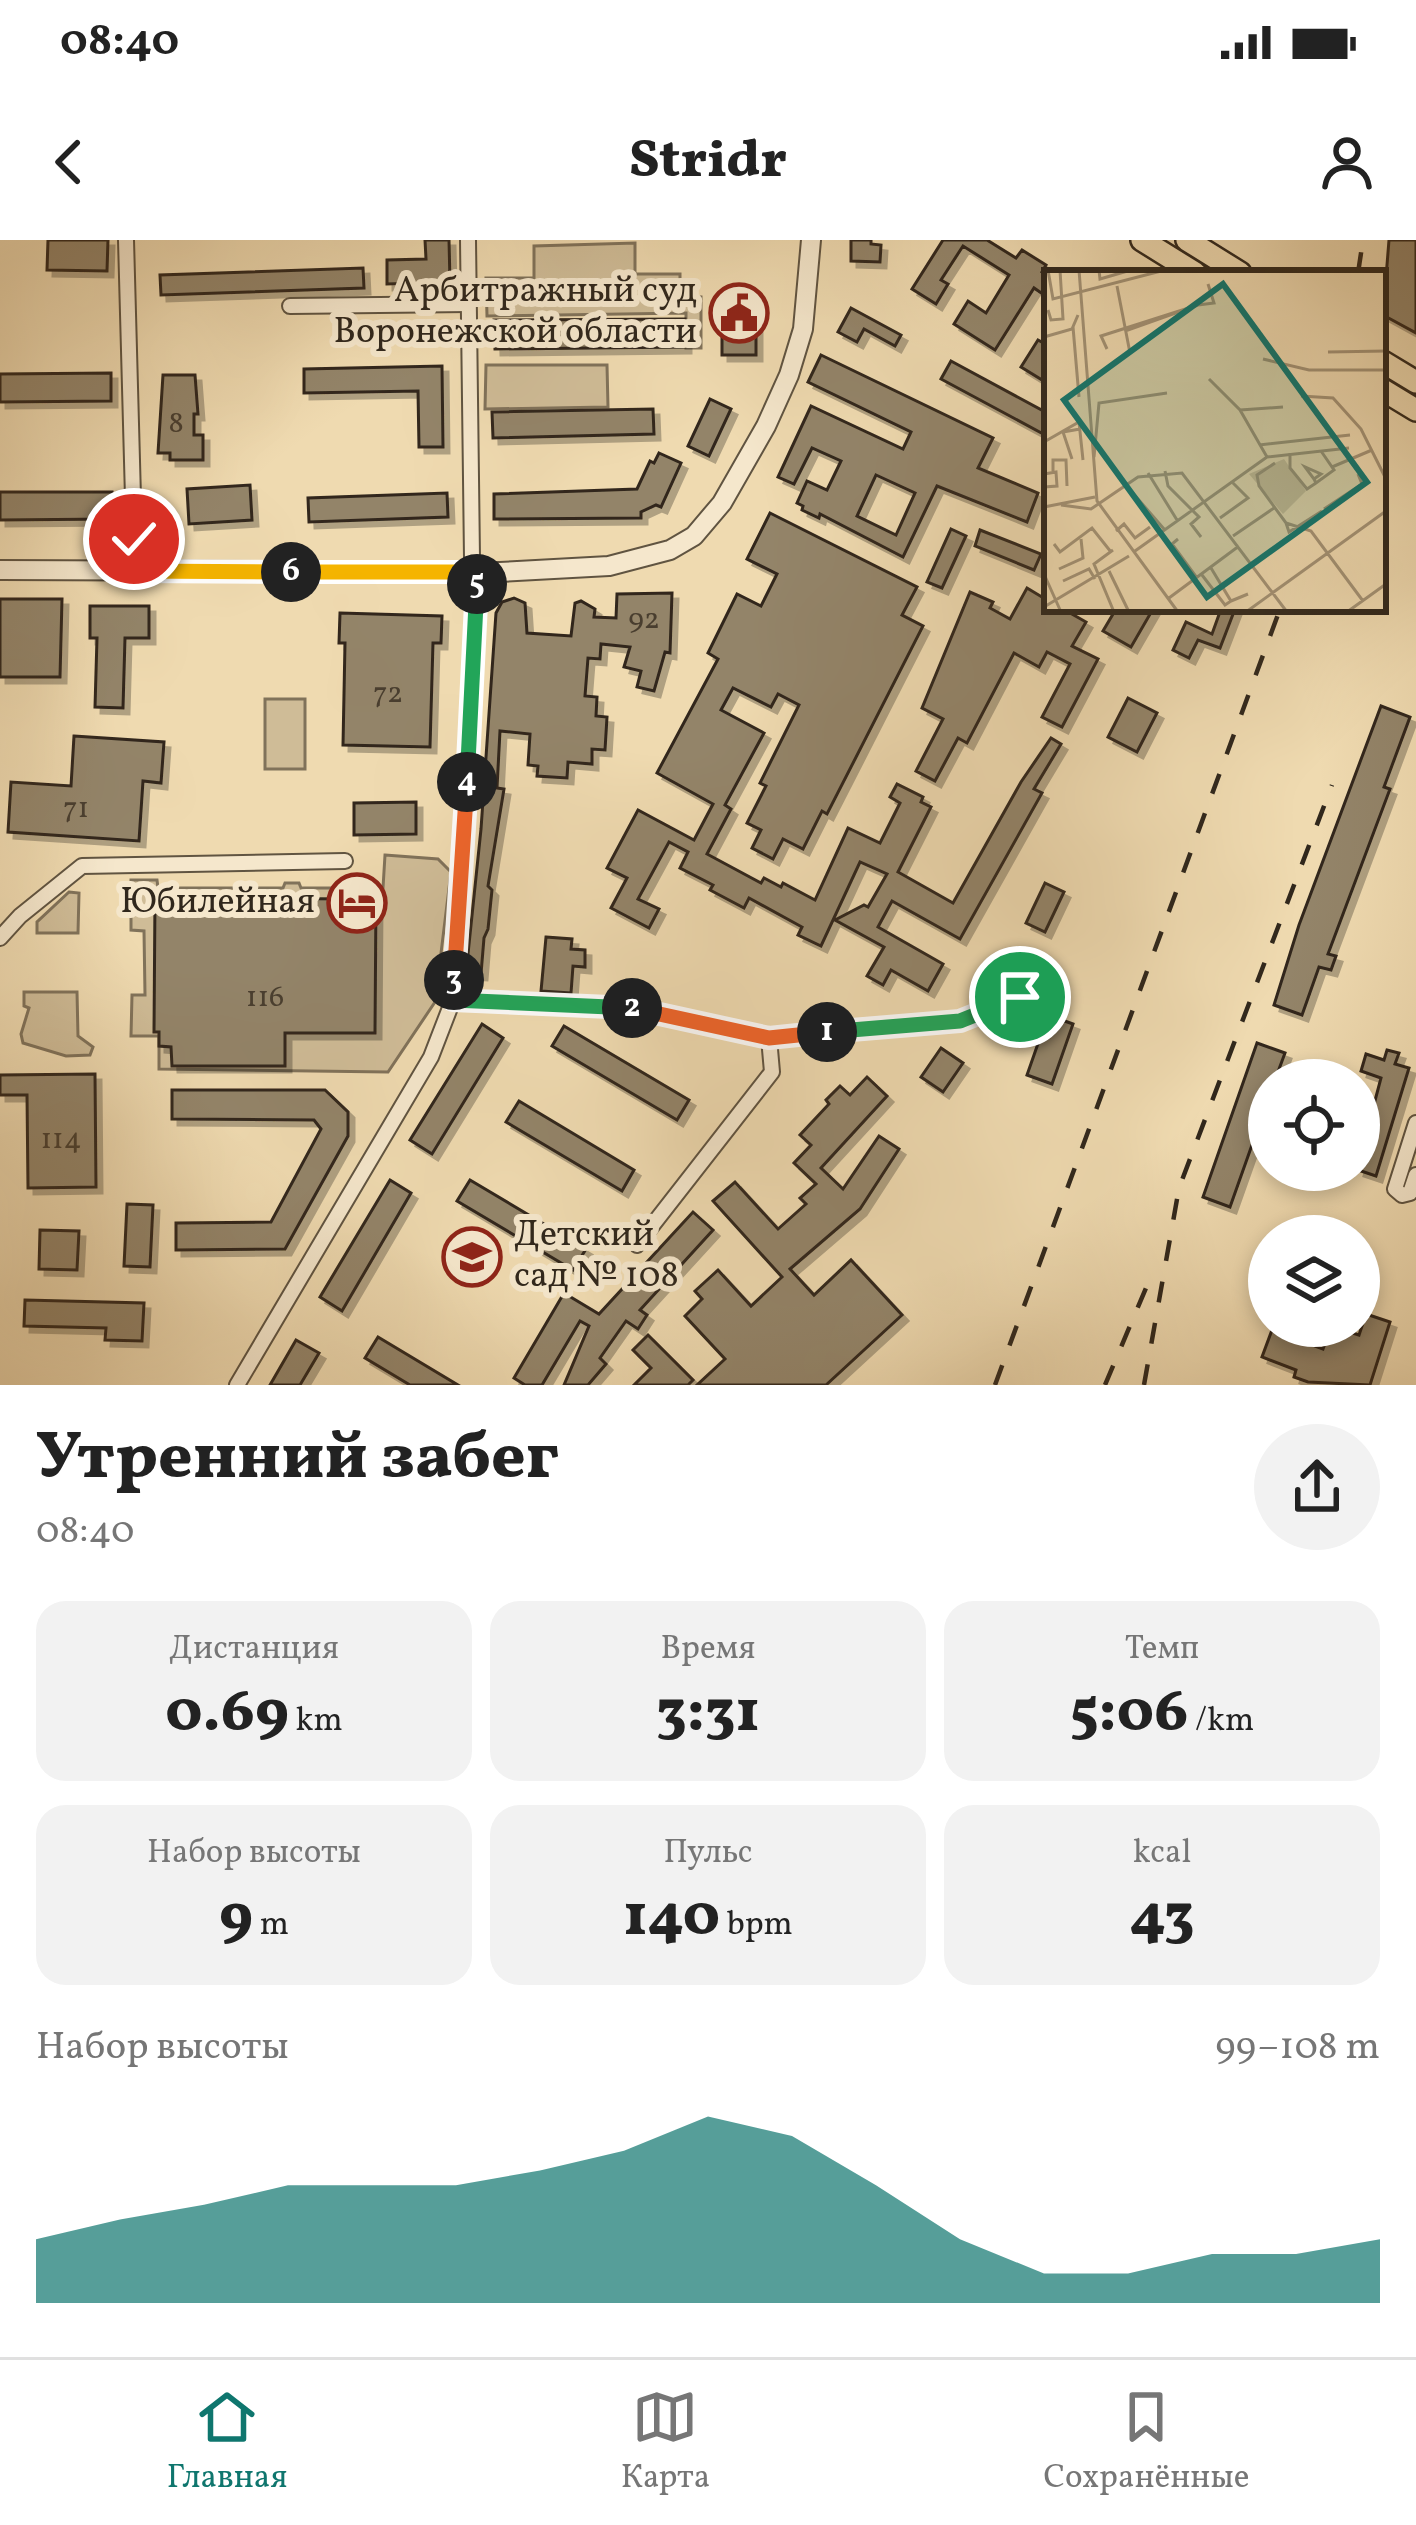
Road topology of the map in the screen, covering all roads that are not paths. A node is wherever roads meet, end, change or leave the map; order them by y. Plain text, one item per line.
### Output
1 (126, 240) edge
2 (468, 240) edge
3 (811, 240) edge
4 (1142, 240) edge
5 (1187, 240) edge
6 (1190, 270) edge
7 (1235, 270) edge
8 (469, 304) junction
9 (290, 306) dead end
10 (1388, 365) edge
11 (1416, 382) edge
12 (1386, 391) edge
13 (1416, 410) edge
14 (0, 570) edge
15 (134, 571) junction
16 (477, 572) junction
17 (345, 861) dead end
18 (0, 938) edge
19 (1020, 997) dead end
20 (453, 1000) junction
21 (769, 1038) junction
22 (1416, 1123) edge
23 (1416, 1175) edge
24 (637, 1245) dead end
25 (237, 1385) edge

1 - 15 street
2 - 8 street
3 - 16 street
4 - 6 main road
5 - 7 main road
8 - 9 street
8 - 16 street
10 - 11 main road
12 - 13 main road
14 - 15 street
15 - 16 street
16 - 20 street
17 - 18 street
19 - 21 street
20 - 21 street
20 - 25 street
21 - 24 street
22 - 23 street

